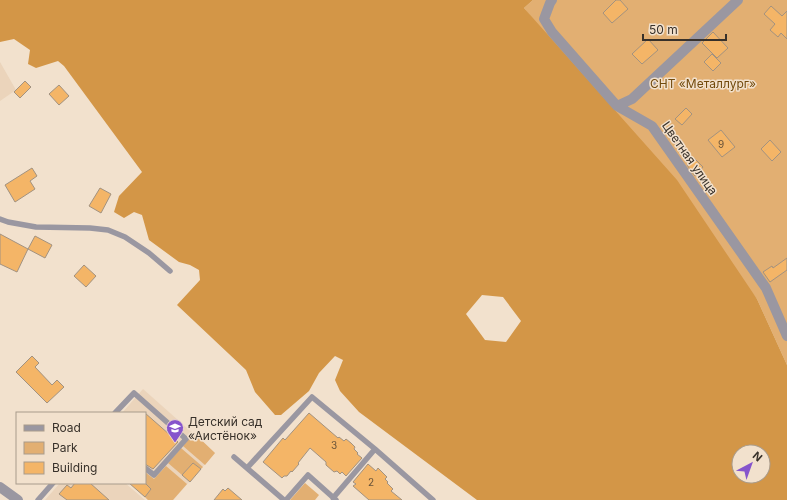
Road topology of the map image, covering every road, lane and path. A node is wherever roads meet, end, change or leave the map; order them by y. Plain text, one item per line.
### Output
1 (552, 0) edge
2 (738, 0) edge
3 (617, 106) junction
4 (0, 219) edge
5 (170, 271) dead end
6 (787, 336) edge
7 (116, 412) edge
8 (375, 449) junction
9 (234, 457) dead end
10 (246, 468) junction
11 (146, 469) edge
12 (52, 484) edge
13 (0, 486) edge
14 (334, 499) edge
15 (18, 500) edge
16 (38, 500) edge
17 (285, 500) edge
18 (433, 500) edge

1 - 3 street, Цветная улица
2 - 3 street
3 - 6 street, Цветная улица
4 - 5 lane
7 - 11 lane
8 - 10 lane
8 - 14 lane
8 - 18 lane
9 - 10 lane
10 - 17 lane
12 - 16 lane
13 - 15 street
14 - 17 lane

